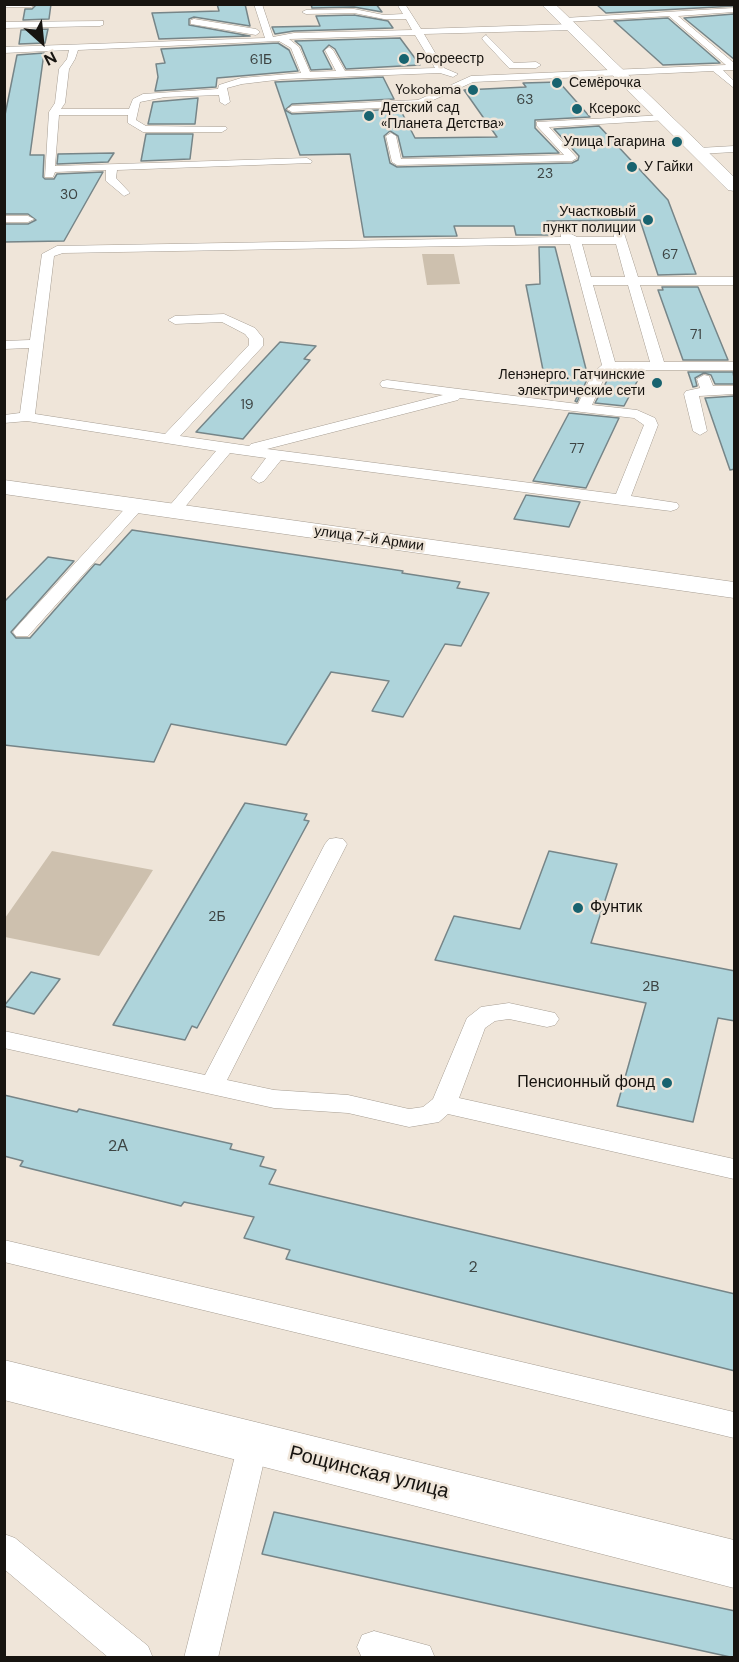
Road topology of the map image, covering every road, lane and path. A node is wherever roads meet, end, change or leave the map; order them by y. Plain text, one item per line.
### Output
1 (258, 4) edge
2 (401, 4) edge
3 (547, 4) edge
4 (645, 4) edge
5 (4, 5) edge
6 (31, 5) edge
7 (735, 9) edge
8 (306, 12) dead end
9 (191, 13) dead end
10 (671, 14) junction
11 (658, 15) junction
12 (408, 16) junction
13 (194, 22) junction
14 (100, 24) dead end
15 (567, 24) junction
16 (4, 25) edge
17 (417, 32) junction
18 (272, 37) junction
19 (486, 38) dead end
20 (202, 42) junction
21 (413, 43) dead end
22 (424, 43) junction
23 (74, 47) junction
24 (4, 50) edge
25 (329, 50) dead end
26 (547, 64) dead end
27 (734, 67) edge
28 (716, 69) junction
29 (441, 70) junction
30 (619, 73) junction
31 (342, 74) junction
32 (307, 75) junction
33 (493, 78) junction
34 (730, 78) edge
35 (471, 79) junction
36 (735, 85) edge
37 (499, 87) dead end
38 (292, 109) dead end
39 (133, 111) junction
40 (54, 112) junction
41 (665, 118) junction
42 (222, 129) dead end
43 (391, 136) dead end
44 (735, 149) edge
45 (699, 151) junction
46 (308, 161) dead end
47 (112, 167) junction
48 (735, 186) edge
49 (124, 193) dead end
50 (4, 219) edge
51 (28, 219) dead end
52 (629, 224) dead end
53 (620, 240) junction
54 (575, 241) junction
55 (586, 281) junction
56 (633, 281) junction
57 (735, 281) edge
58 (175, 320) dead end
59 (38, 344) junction
60 (4, 345) edge
61 (609, 366) junction
62 (658, 366) junction
63 (700, 366) junction
64 (735, 366) edge
65 (387, 384) dead end
66 (708, 390) junction
67 (735, 390) edge
68 (462, 395) junction
69 (583, 409) junction
70 (27, 417) junction
71 (4, 419) edge
72 (700, 431) dead end
73 (169, 439) junction
74 (226, 448) junction
75 (243, 450) junction
76 (277, 454) junction
77 (259, 478) dead end
78 (4, 487) edge
79 (622, 500) junction
80 (136, 506) junction
81 (671, 506) dead end
82 (173, 511) junction
83 (735, 590) edge
84 (22, 632) dead end
85 (336, 844) dead end
86 (547, 1019) dead end
87 (4, 1039) edge
88 (212, 1085) junction
89 (444, 1104) junction
90 (735, 1169) edge
91 (4, 1251) edge
92 (4, 1380) edge
93 (735, 1425) edge
94 (254, 1444) junction
95 (4, 1549) edge
96 (735, 1564) edge
97 (374, 1647) dead end
98 (136, 1658) edge
99 (201, 1658) edge
100 (418, 1658) edge

1 - 18 lane
2 - 12 lane
3 - 15 street
4 - 11 lane
5 - 6 lane
7 - 10 lane
8 - 12 lane
9 - 13 lane
10 - 11 lane
10 - 27 lane
11 - 15 lane
12 - 17 lane
13 - 18 lane
13 - 20 lane
14 - 16 lane
15 - 17 lane
15 - 30 street
17 - 18 lane
17 - 22 lane
18 - 20 lane
18 - 32 lane
19 - 26 lane
20 - 23 lane
21 - 22 lane
22 - 29 lane
23 - 24 lane
23 - 40 lane
25 - 31 lane
27 - 28 lane
28 - 30 lane
28 - 34 lane
29 - 31 lane
29 - 35 lane
30 - 33 lane
30 - 41 street
31 - 32 lane
32 - 39 lane
33 - 35 lane
33 - 37 lane
34 - 36 lane
35 - 38 lane
39 - 40 lane
39 - 42 lane
40 - 47 lane
41 - 43 lane
41 - 45 street
44 - 45 lane
45 - 48 street
46 - 47 lane
47 - 49 lane
50 - 51 lane
52 - 53 lane
53 - 54 lane
53 - 56 lane
54 - 55 lane
54 - 59 lane
55 - 56 lane
55 - 61 lane
56 - 57 lane
56 - 62 lane
58 - 73 lane
59 - 60 lane
59 - 70 lane
61 - 62 lane
61 - 69 lane
62 - 63 lane
63 - 64 lane
63 - 66 lane
65 - 68 lane
66 - 67 lane
66 - 72 lane
68 - 69 lane
68 - 75 lane
69 - 79 lane
70 - 71 lane
70 - 73 lane
73 - 74 lane
74 - 75 lane
74 - 82 lane
75 - 76 lane
76 - 77 lane
76 - 79 lane
78 - 80 street, улица 7-й Армии
79 - 81 lane
80 - 82 street, улица 7-й Армии
80 - 84 lane
82 - 83 street, улица 7-й Армии
85 - 88 lane
86 - 89 lane
87 - 88 lane
88 - 89 lane
89 - 90 lane
91 - 93 lane
92 - 94 street, Рощинская улица
94 - 96 street, Рощинская улица
94 - 99 lane
95 - 98 lane
97 - 100 lane

